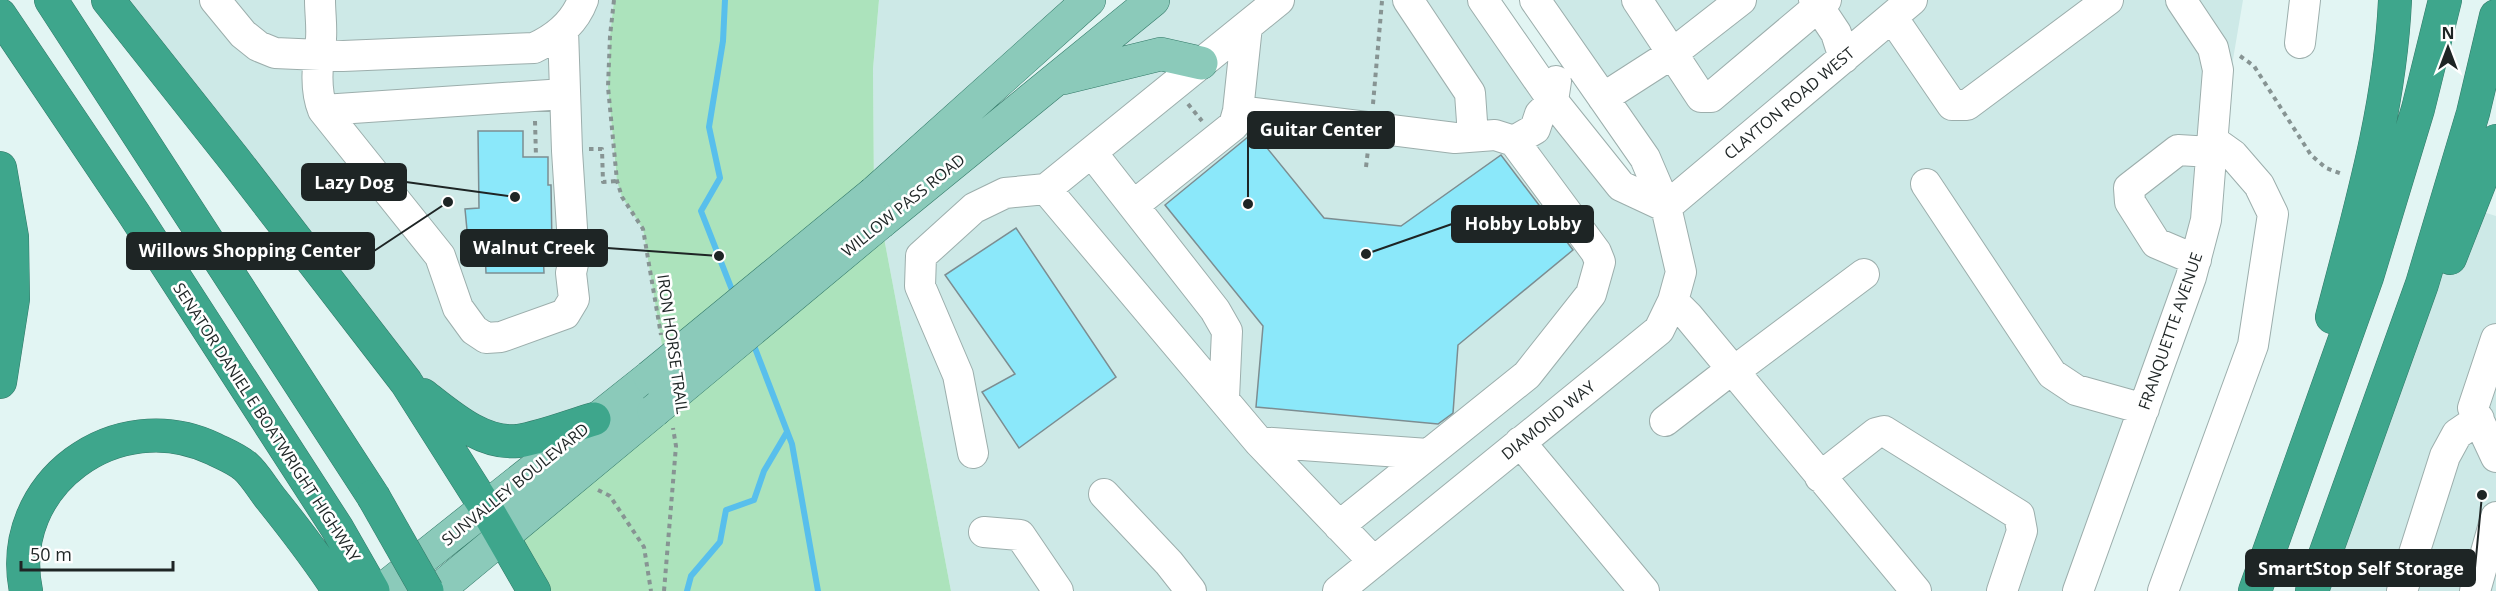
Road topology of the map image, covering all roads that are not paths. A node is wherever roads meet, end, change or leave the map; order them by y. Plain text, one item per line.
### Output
1 (51, 0) edge
2 (108, 0) edge
3 (320, 0) edge
4 (583, 0) edge
5 (1089, 0) edge
6 (1153, 0) edge
7 (1279, 0) edge
8 (1408, 0) edge
9 (1483, 0) edge
10 (1535, 0) edge
11 (1637, 0) edge
12 (1741, 0) edge
13 (2108, 0) edge
14 (2181, 0) edge
15 (2305, 0) edge
16 (2395, 0) edge
17 (2445, 0) edge
18 (1820, 2) edge
19 (1902, 8) edge
20 (222, 9) edge
21 (0, 15) edge
22 (2496, 16) edge
23 (1247, 26) junction
24 (563, 30) junction
25 (1557, 33) junction
26 (2300, 43) dead end
27 (469, 51) junction
28 (1672, 53) junction
29 (318, 56) junction
30 (1844, 58) junction
31 (1201, 63) junction
32 (1055, 80) junction
33 (564, 94) junction
34 (1603, 98) junction
35 (472, 100) junction
36 (1547, 107) junction
37 (323, 110) junction
38 (1238, 111) junction
39 (1494, 137) junction
40 (2496, 141) edge
41 (2212, 146) junction
42 (1092, 153) junction
43 (0, 168) edge
44 (1926, 184) dead end
45 (1046, 189) junction
46 (1134, 206) junction
47 (878, 207) junction
48 (1666, 207) junction
49 (2196, 260) junction
50 (1864, 274) dead end
51 (1673, 301) junction
52 (2496, 339) edge
53 (1533, 367) junction
54 (1732, 371) junction
55 (650, 376) joint
56 (0, 382) edge
57 (406, 382) junction
58 (1224, 398) junction
59 (1567, 405) junction
60 (2144, 409) junction
61 (663, 416) joint
62 (594, 419) junction
63 (2479, 419) junction
64 (1665, 421) dead end
65 (1259, 442) junction
66 (1520, 442) junction
67 (973, 453) dead end
68 (1428, 454) junction
69 (2496, 457) edge
70 (1821, 477) junction
71 (1104, 494) dead end
72 (486, 508) junction
73 (2496, 517) edge
74 (1339, 526) junction
75 (984, 532) dead end
76 (503, 536) junction
77 (2273, 540) junction
78 (2325, 555) junction
79 (1374, 562) junction
80 (26, 591) edge
81 (339, 591) edge
82 (373, 591) edge
83 (381, 591) edge
84 (427, 591) edge
85 (436, 591) edge
86 (534, 591) edge
87 (1058, 591) edge
88 (1191, 591) edge
89 (1338, 591) edge
90 (1644, 591) edge
91 (1916, 591) edge
92 (2002, 591) edge
93 (2078, 591) edge
94 (2163, 591) edge
95 (2255, 591) edge
96 (2312, 591) edge
97 (2402, 591) edge
98 (2475, 591) edge

1 - 84 highway, bridge
2 - 57 highway
3 - 29 street
4 - 24 street
5 - 47 main road, WILLOW PASS ROAD
6 - 32 main road, WILLOW PASS ROAD
7 - 23 street
8 - 39 street
9 - 36 street
10 - 25 street, DIAMOND WAY
11 - 28 street
12 - 28 street
13 - 19 street
14 - 41 street, FRANQUETTE AVENUE
15 - 26 street
16 - 77 highway
17 - 77 highway
18 - 28 street
18 - 30 street
19 - 30 street, CLAYTON ROAD WEST
20 - 29 street
21 - 82 highway, SENATOR DANIEL E BOATWRIGHT HIGHWAY
22 - 78 highway
23 - 31 street
23 - 38 street
24 - 27 street
24 - 33 street
25 - 34 street, DIAMOND WAY
25 - 36 street
27 - 29 street
27 - 35 street
28 - 34 street
29 - 37 street
30 - 48 street, CLAYTON ROAD WEST
31 - 32 main road
31 - 42 street
32 - 47 main road, WILLOW PASS ROAD
33 - 35 street
33 - 37 street
34 - 48 street, DIAMOND WAY
35 - 37 street
36 - 39 street
36 - 48 street
38 - 39 street
38 - 46 street
39 - 53 street
40 - 78 highway
41 - 49 street, FRANQUETTE AVENUE
41 - 49 street
41 - 94 street
42 - 45 street
42 - 46 street
43 - 56 highway
44 - 60 street
45 - 58 street
45 - 67 street
46 - 58 street
47 - 55 main road, WILLOW PASS ROAD, bridge
47 - 61 main road, WILLOW PASS ROAD, bridge
48 - 51 street, DIAMOND WAY
49 - 60 street, FRANQUETTE AVENUE
50 - 54 street
51 - 54 street
51 - 59 street, DIAMOND WAY
52 - 63 street
53 - 59 street
53 - 68 street
54 - 64 street
54 - 70 street
55 - 62 main road, SUNVALLEY BOULEVARD
57 - 62 highway
57 - 72 highway
58 - 65 street
59 - 66 street, DIAMOND WAY
60 - 93 street, FRANQUETTE AVENUE
61 - 76 main road, SUNVALLEY BOULEVARD
62 - 72 main road, SUNVALLEY BOULEVARD
63 - 69 street
63 - 97 street
65 - 68 street
65 - 74 street
66 - 79 street, DIAMOND WAY
66 - 90 street
68 - 74 street
70 - 91 street
70 - 92 street
71 - 88 street
72 - 76 highway
72 - 83 main road, SUNVALLEY BOULEVARD
73 - 98 street
74 - 79 street
75 - 87 street
76 - 85 main road, SUNVALLEY BOULEVARD
76 - 86 highway
77 - 95 highway
78 - 96 highway
79 - 89 street, DIAMOND WAY
80 - 81 highway

